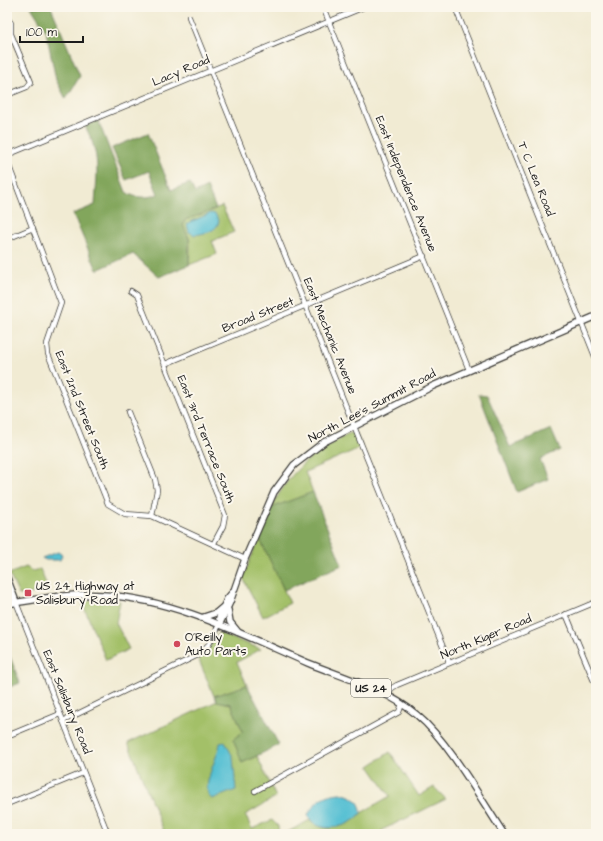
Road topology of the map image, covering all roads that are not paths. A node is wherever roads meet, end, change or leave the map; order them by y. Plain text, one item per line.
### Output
1 (323, 7) edge
2 (364, 7) edge
3 (456, 7) edge
4 (189, 17) dead end
5 (7, 18) edge
6 (329, 21) junction
7 (9, 32) edge
8 (211, 70) junction
9 (7, 95) edge
10 (7, 155) edge
11 (7, 160) edge
12 (33, 228) junction
13 (7, 239) edge
14 (424, 256) junction
15 (131, 290) dead end
16 (307, 306) junction
17 (596, 316) edge
18 (582, 323) junction
19 (596, 359) edge
20 (165, 364) junction
21 (469, 370) junction
22 (128, 412) dead end
23 (355, 426) junction
24 (152, 516) junction
25 (214, 543) junction
26 (245, 559) junction
27 (7, 578) edge
28 (16, 602) junction
29 (596, 602) edge
30 (7, 604) edge
31 (226, 606) junction
32 (566, 614) junction
33 (200, 618) junction
34 (218, 625) junction
35 (240, 634) junction
36 (449, 662) junction
37 (596, 686) edge
38 (387, 696) junction
39 (402, 704) junction
40 (60, 714) junction
41 (63, 721) junction
42 (7, 736) edge
43 (84, 773) junction
44 (255, 791) dead end
45 (7, 804) edge
46 (107, 834) edge
47 (504, 834) edge

1 - 6 street, East Independence Avenue
2 - 6 street, Lacy Road
3 - 18 street, T C Lea Road
4 - 8 street, East Mechanic Avenue
5 - 7 street
6 - 8 street, Lacy Road
6 - 14 street, East Independence Avenue
7 - 9 street
8 - 10 street, Lacy Road
8 - 16 street, East Mechanic Avenue
11 - 12 street, East 2nd Street South
12 - 13 street
12 - 24 street, East 2nd Street South
14 - 16 street, Broad Street
14 - 21 street, East Independence Avenue
15 - 20 street, East 3rd Terrace South
16 - 20 street, Broad Street
16 - 23 street, East Mechanic Avenue
17 - 18 main road, North Lee's Summit Road
18 - 19 street, T C Lea Road
18 - 21 main road, North Lee's Summit Road
20 - 25 street, East 3rd Terrace South
21 - 23 main road, North Lee's Summit Road
22 - 24 street
23 - 26 main road, North Lee's Summit Road
23 - 36 street, East Mechanic Avenue
24 - 25 street, East 2nd Street South
25 - 26 street, East 2nd Street South
26 - 31 main road, North Lee's Summit Road
27 - 28 main road, East Salisbury Road
28 - 30 main road, US 24
28 - 33 main road, US 24
28 - 40 street, East Salisbury Road
29 - 32 street, North Kiger Road
31 - 33 main road
31 - 34 main road, North Lee's Summit Road
31 - 35 main road
32 - 36 street, North Kiger Road
32 - 37 street
33 - 34 main road, US 24
34 - 35 main road, US 24
34 - 41 street
35 - 38 main road, US 24
36 - 38 street, North Kiger Road
38 - 39 main road, US 24
39 - 44 street
39 - 47 main road, US 24
40 - 41 street, East Salisbury Road
40 - 42 street
41 - 43 street, East Salisbury Road
43 - 45 street
43 - 46 street, East Salisbury Road

